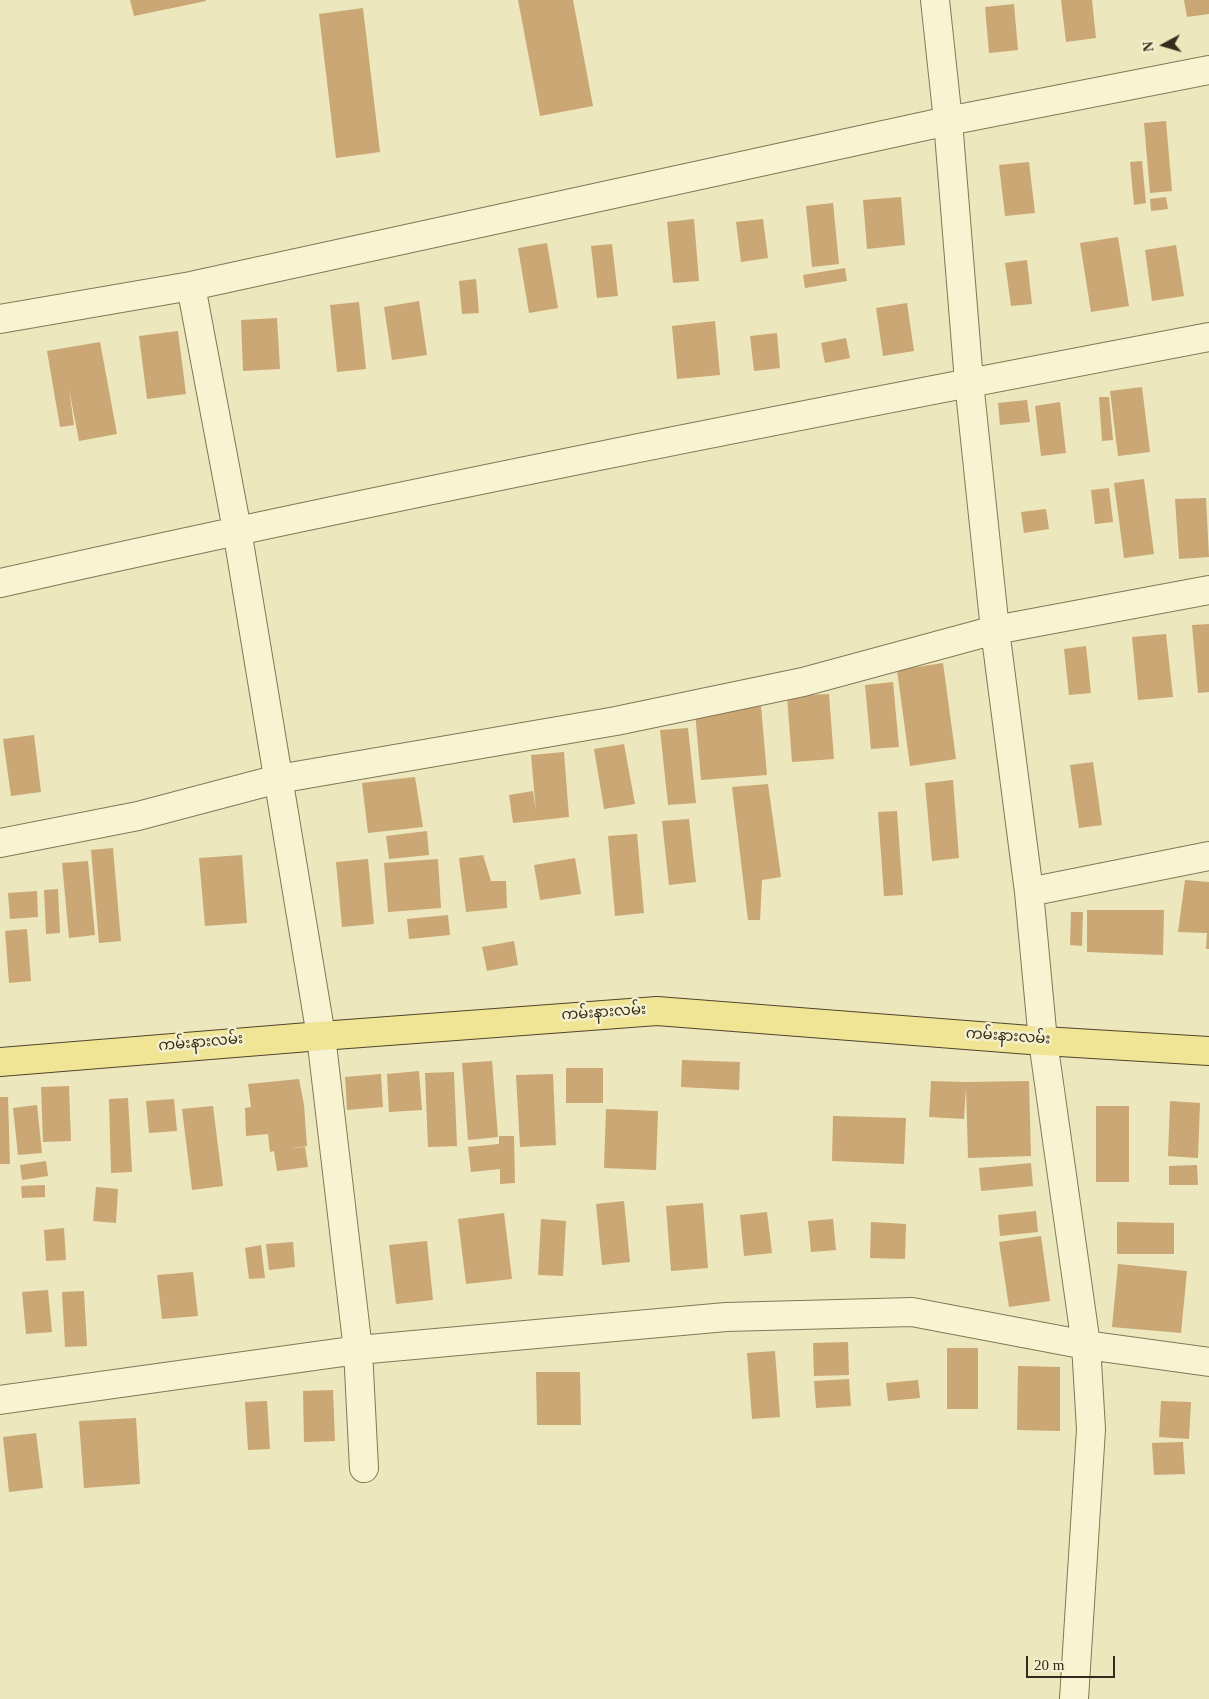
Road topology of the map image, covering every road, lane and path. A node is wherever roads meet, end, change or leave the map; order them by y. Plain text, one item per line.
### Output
1 (935, 0) edge
2 (1209, 70) edge
3 (948, 121) junction
4 (191, 286) junction
5 (0, 319) edge
6 (1209, 337) edge
7 (969, 382) junction
8 (237, 530) junction
9 (0, 583) edge
10 (1209, 590) edge
11 (995, 630) junction
12 (278, 779) junction
13 (0, 843) edge
14 (1209, 856) edge
15 (1029, 892) junction
16 (321, 1036) junction
17 (1043, 1041) junction
18 (1209, 1051) edge
19 (0, 1062) edge
20 (1086, 1345) junction
21 (358, 1350) junction
22 (1209, 1362) edge
23 (0, 1400) edge
24 (364, 1468) dead end
25 (1074, 1699) edge

1 - 3 street
2 - 3 street
3 - 4 street
3 - 7 street
4 - 5 street
4 - 8 street
6 - 7 street
7 - 8 street
7 - 11 street
8 - 9 street
8 - 12 street
10 - 11 street
11 - 12 street
11 - 15 street
12 - 13 street
12 - 16 street
14 - 15 street
15 - 17 street
16 - 17 main road, ကမ်းနားလမ်း
16 - 19 main road, ကမ်းနားလမ်း
16 - 21 street
17 - 18 main road, ကမ်းနားလမ်း
17 - 20 street
20 - 21 street
20 - 22 street
20 - 25 street
21 - 23 street
21 - 24 street

